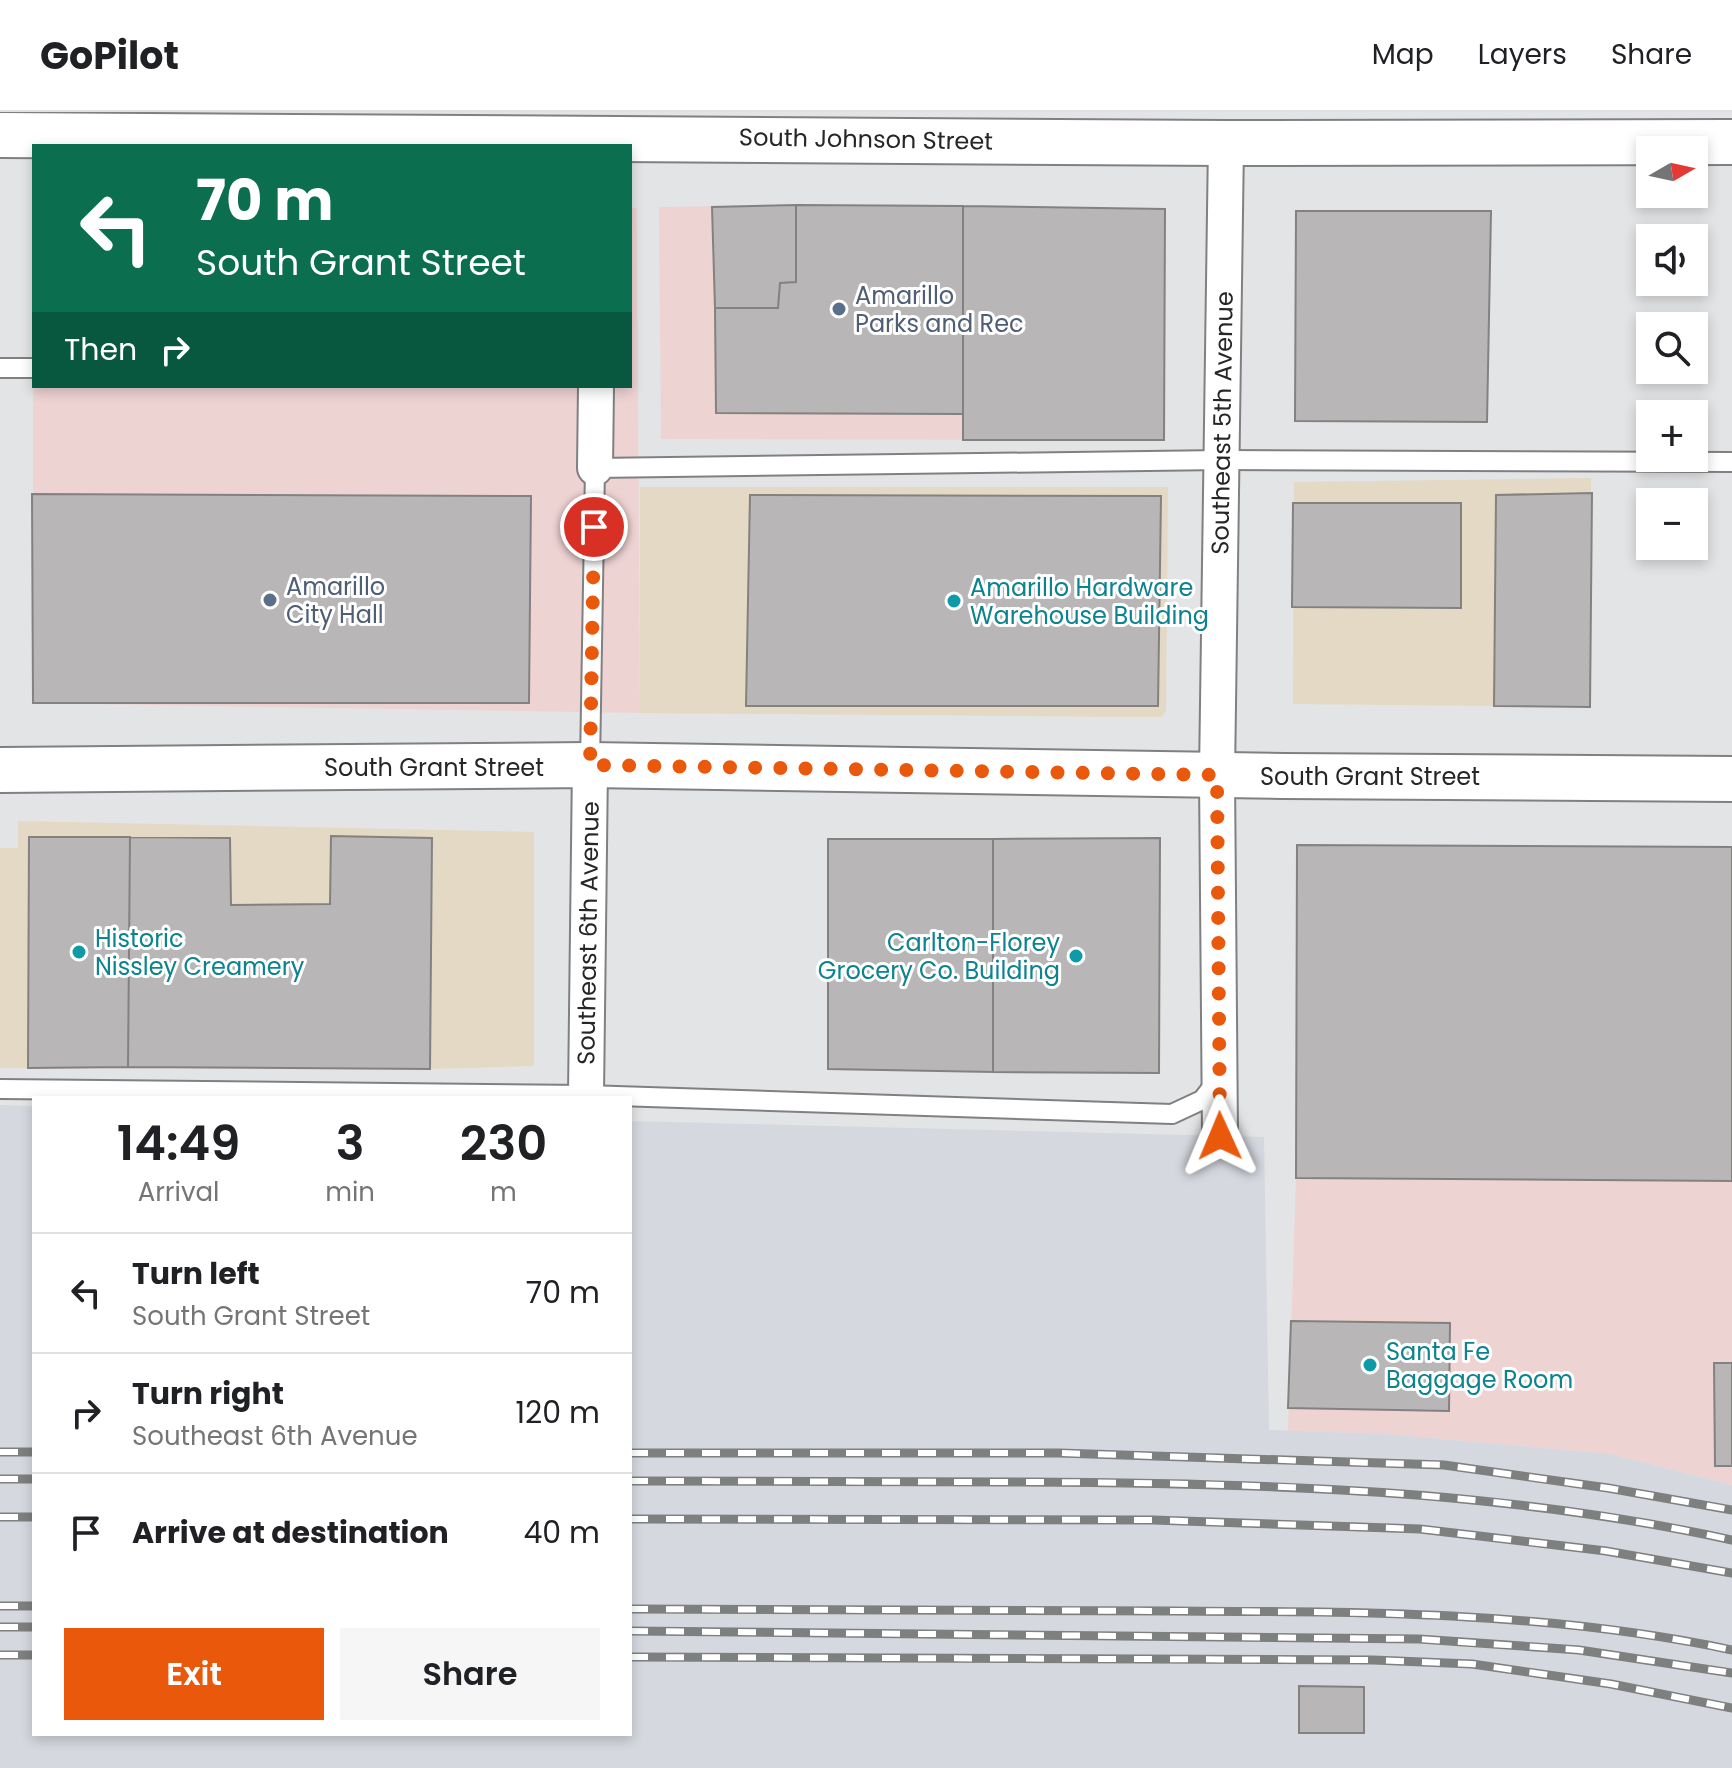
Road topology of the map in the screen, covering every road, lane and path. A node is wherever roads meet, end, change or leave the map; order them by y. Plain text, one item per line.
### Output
1 (0, 135) edge
2 (234, 141) edge
3 (599, 142) edge
4 (1732, 142) edge
5 (1226, 143) junction
6 (0, 368) edge
7 (32, 368) edge
8 (596, 388) edge
9 (1222, 460) junction
10 (1732, 462) edge
11 (595, 468) junction
12 (590, 765) junction
13 (0, 770) edge
14 (1217, 775) junction
15 (1732, 779) edge
16 (1220, 1077) junction
17 (0, 1089) edge
18 (586, 1095) junction
19 (617, 1096) edge
20 (632, 1096) edge
21 (1220, 1136) dead end

1 - 2 main road, South Johnson Street
2 - 3 main road, South Johnson Street
3 - 5 main road, South Johnson Street
4 - 5 main road, South Johnson Street
5 - 9 street, Southeast 5th Avenue
6 - 7 lane
8 - 11 street, Southeast 6th Avenue
9 - 10 lane
9 - 11 lane
9 - 14 street, Southeast 5th Avenue
11 - 12 lane, Southeast 6th Avenue
12 - 13 main road, South Grant Street
12 - 14 main road, South Grant Street
12 - 18 street, Southeast 6th Avenue
14 - 15 main road, South Grant Street
14 - 16 street, Southeast 5th Avenue
16 - 20 lane
16 - 21 street, Southeast 5th Avenue
17 - 18 lane
18 - 19 lane

